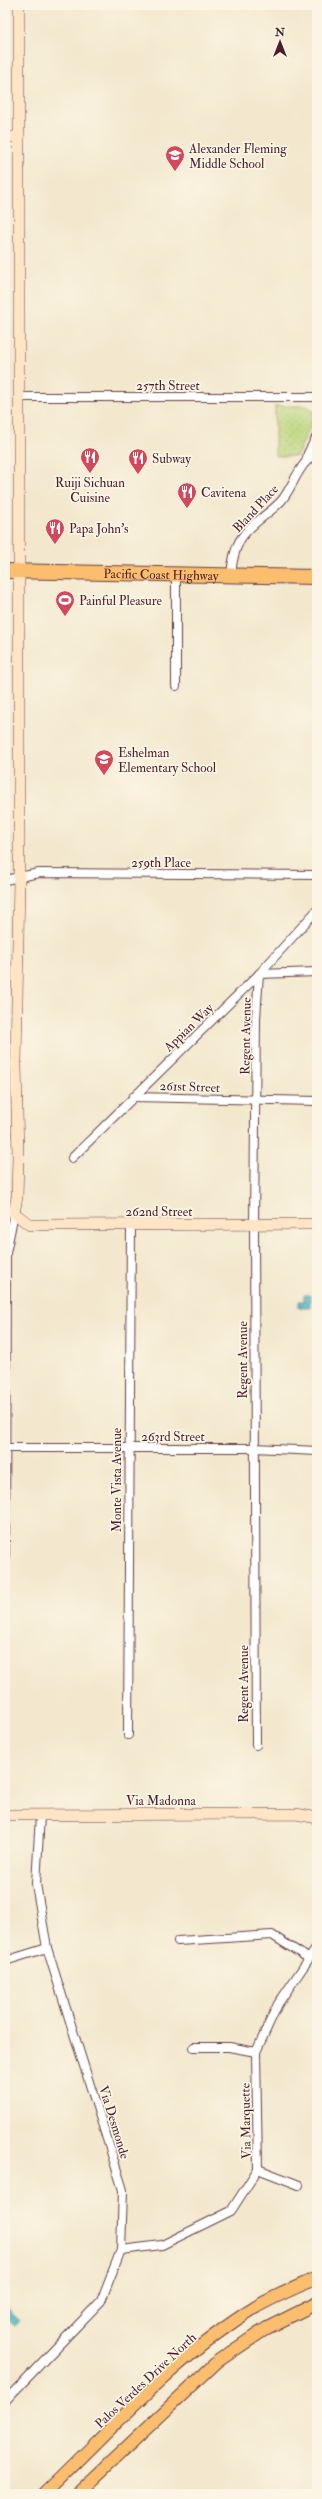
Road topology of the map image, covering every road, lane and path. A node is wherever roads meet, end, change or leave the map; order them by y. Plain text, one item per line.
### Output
1 (19, 5) edge
2 (5, 137) edge
3 (19, 137) junction
4 (18, 397) junction
5 (317, 397) edge
6 (317, 436) edge
7 (317, 454) edge
8 (306, 462) junction
9 (11, 572) edge
10 (176, 574) junction
11 (231, 575) junction
12 (317, 577) edge
13 (176, 686) dead end
14 (317, 875) edge
15 (19, 877) junction
16 (5, 880) edge
17 (317, 910) edge
18 (317, 972) edge
19 (259, 974) junction
20 (10, 1065) edge
21 (133, 1097) junction
22 (256, 1101) junction
23 (317, 1101) edge
24 (72, 1158) dead end
25 (10, 1211) edge
26 (5, 1224) edge
27 (254, 1224) junction
28 (317, 1224) edge
29 (131, 1225) junction
30 (6, 1448) edge
31 (128, 1448) junction
32 (254, 1448) junction
33 (317, 1451) edge
34 (5, 1555) edge
35 (128, 1735) dead end
36 (256, 1746) dead end
37 (5, 1815) edge
38 (40, 1815) junction
39 (317, 1818) edge
40 (178, 1941) dead end
41 (317, 1947) edge
42 (47, 1948) junction
43 (308, 1958) junction
44 (5, 1961) edge
45 (194, 2047) dead end
46 (256, 2052) junction
47 (258, 2169) junction
48 (299, 2185) dead end
49 (121, 2250) junction
50 (317, 2278) edge
51 (317, 2303) edge
52 (5, 2401) edge
53 (44, 2494) edge
54 (77, 2494) edge

1 - 3 street
2 - 3 street
3 - 4 street
4 - 5 street, 257th Street
4 - 9 street
6 - 8 street, Bland Place
7 - 8 street, Bland Place
8 - 11 street, Bland Place
9 - 10 highway, Pacific Coast Highway
9 - 15 street
10 - 11 highway, Pacific Coast Highway
10 - 13 street
11 - 12 highway, Pacific Coast Highway
14 - 15 street, 259th Place
15 - 16 street, 259th Place
15 - 20 street
17 - 19 street, Appian Way
18 - 19 street
19 - 21 street, Appian Way
19 - 22 street, Regent Avenue
20 - 25 street
21 - 22 street, 261st Street
21 - 24 street, Appian Way
22 - 23 street, 261st Street
22 - 27 street, Regent Avenue
25 - 26 street
25 - 29 street, 262nd Street
25 - 30 street
27 - 28 street, 262nd Street
27 - 29 street, 262nd Street
27 - 32 street, Regent Avenue
29 - 31 street, Monte Vista Avenue
30 - 31 street, 263rd Street
30 - 34 street
31 - 32 street, 263rd Street
31 - 35 street, Monte Vista Avenue
32 - 33 street, 263rd Street
32 - 36 street, Regent Avenue
37 - 38 street, Via Madonna
38 - 39 street, Via Madonna
38 - 42 street, Via Desmonde
40 - 43 street
41 - 43 street, Via Marquette
42 - 44 street
42 - 49 street, Via Desmonde
43 - 46 street, Via Marquette
45 - 46 street
46 - 47 street, Via Marquette
47 - 48 street
47 - 49 street, Via Marquette
49 - 52 street, Via Desmonde
50 - 53 main road, Palos Verdes Drive North
51 - 54 main road

